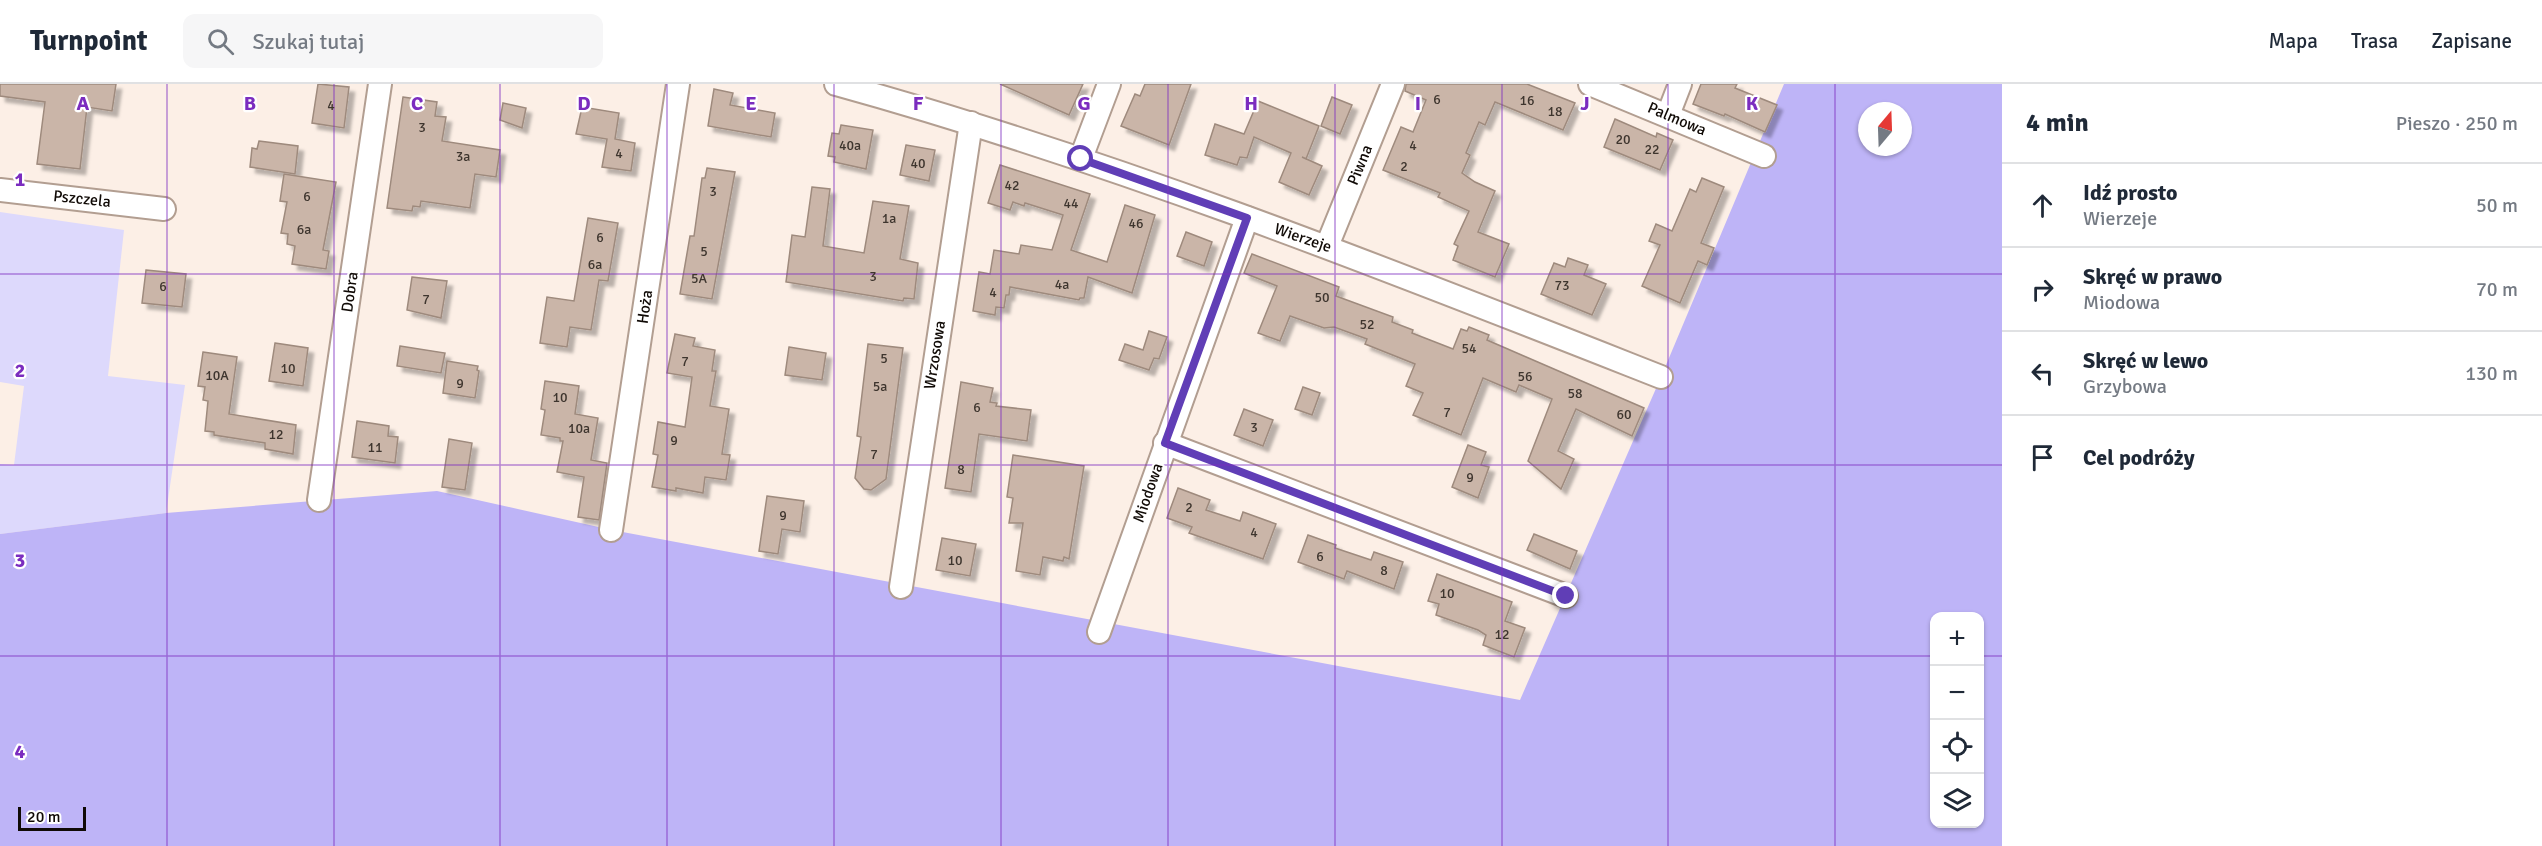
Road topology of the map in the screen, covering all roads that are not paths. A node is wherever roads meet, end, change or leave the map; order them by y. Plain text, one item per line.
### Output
1 (380, 84) edge
2 (678, 84) edge
3 (836, 84) edge
4 (1109, 84) edge
5 (1393, 84) edge
6 (1590, 84) edge
7 (1680, 84) edge
8 (900, 92) edge
9 (1668, 115) junction
10 (971, 123) junction
11 (1764, 156) dead end
12 (1081, 159) junction
13 (0, 190) edge
14 (164, 209) dead end
15 (1247, 218) junction
16 (1327, 246) junction
17 (1661, 377) dead end
18 (1165, 443) junction
19 (319, 500) dead end
20 (611, 530) dead end
21 (901, 587) dead end
22 (1566, 596) dead end
23 (1099, 633) dead end

1 - 19 street, Dobra
2 - 20 street, Hoża
3 - 8 street, Wierzeje
4 - 12 street
5 - 16 street, Piwna
6 - 9 street, Palmowa
7 - 9 street
8 - 10 street, Wierzeje
9 - 11 street, Palmowa
10 - 12 street, Wierzeje
10 - 21 street, Wrzosowa
12 - 15 street, Wierzeje
13 - 14 street, Pszczela
15 - 16 street, Wierzeje
15 - 18 street, Miodowa
16 - 17 street, Wierzeje
18 - 22 street
18 - 23 street, Miodowa

